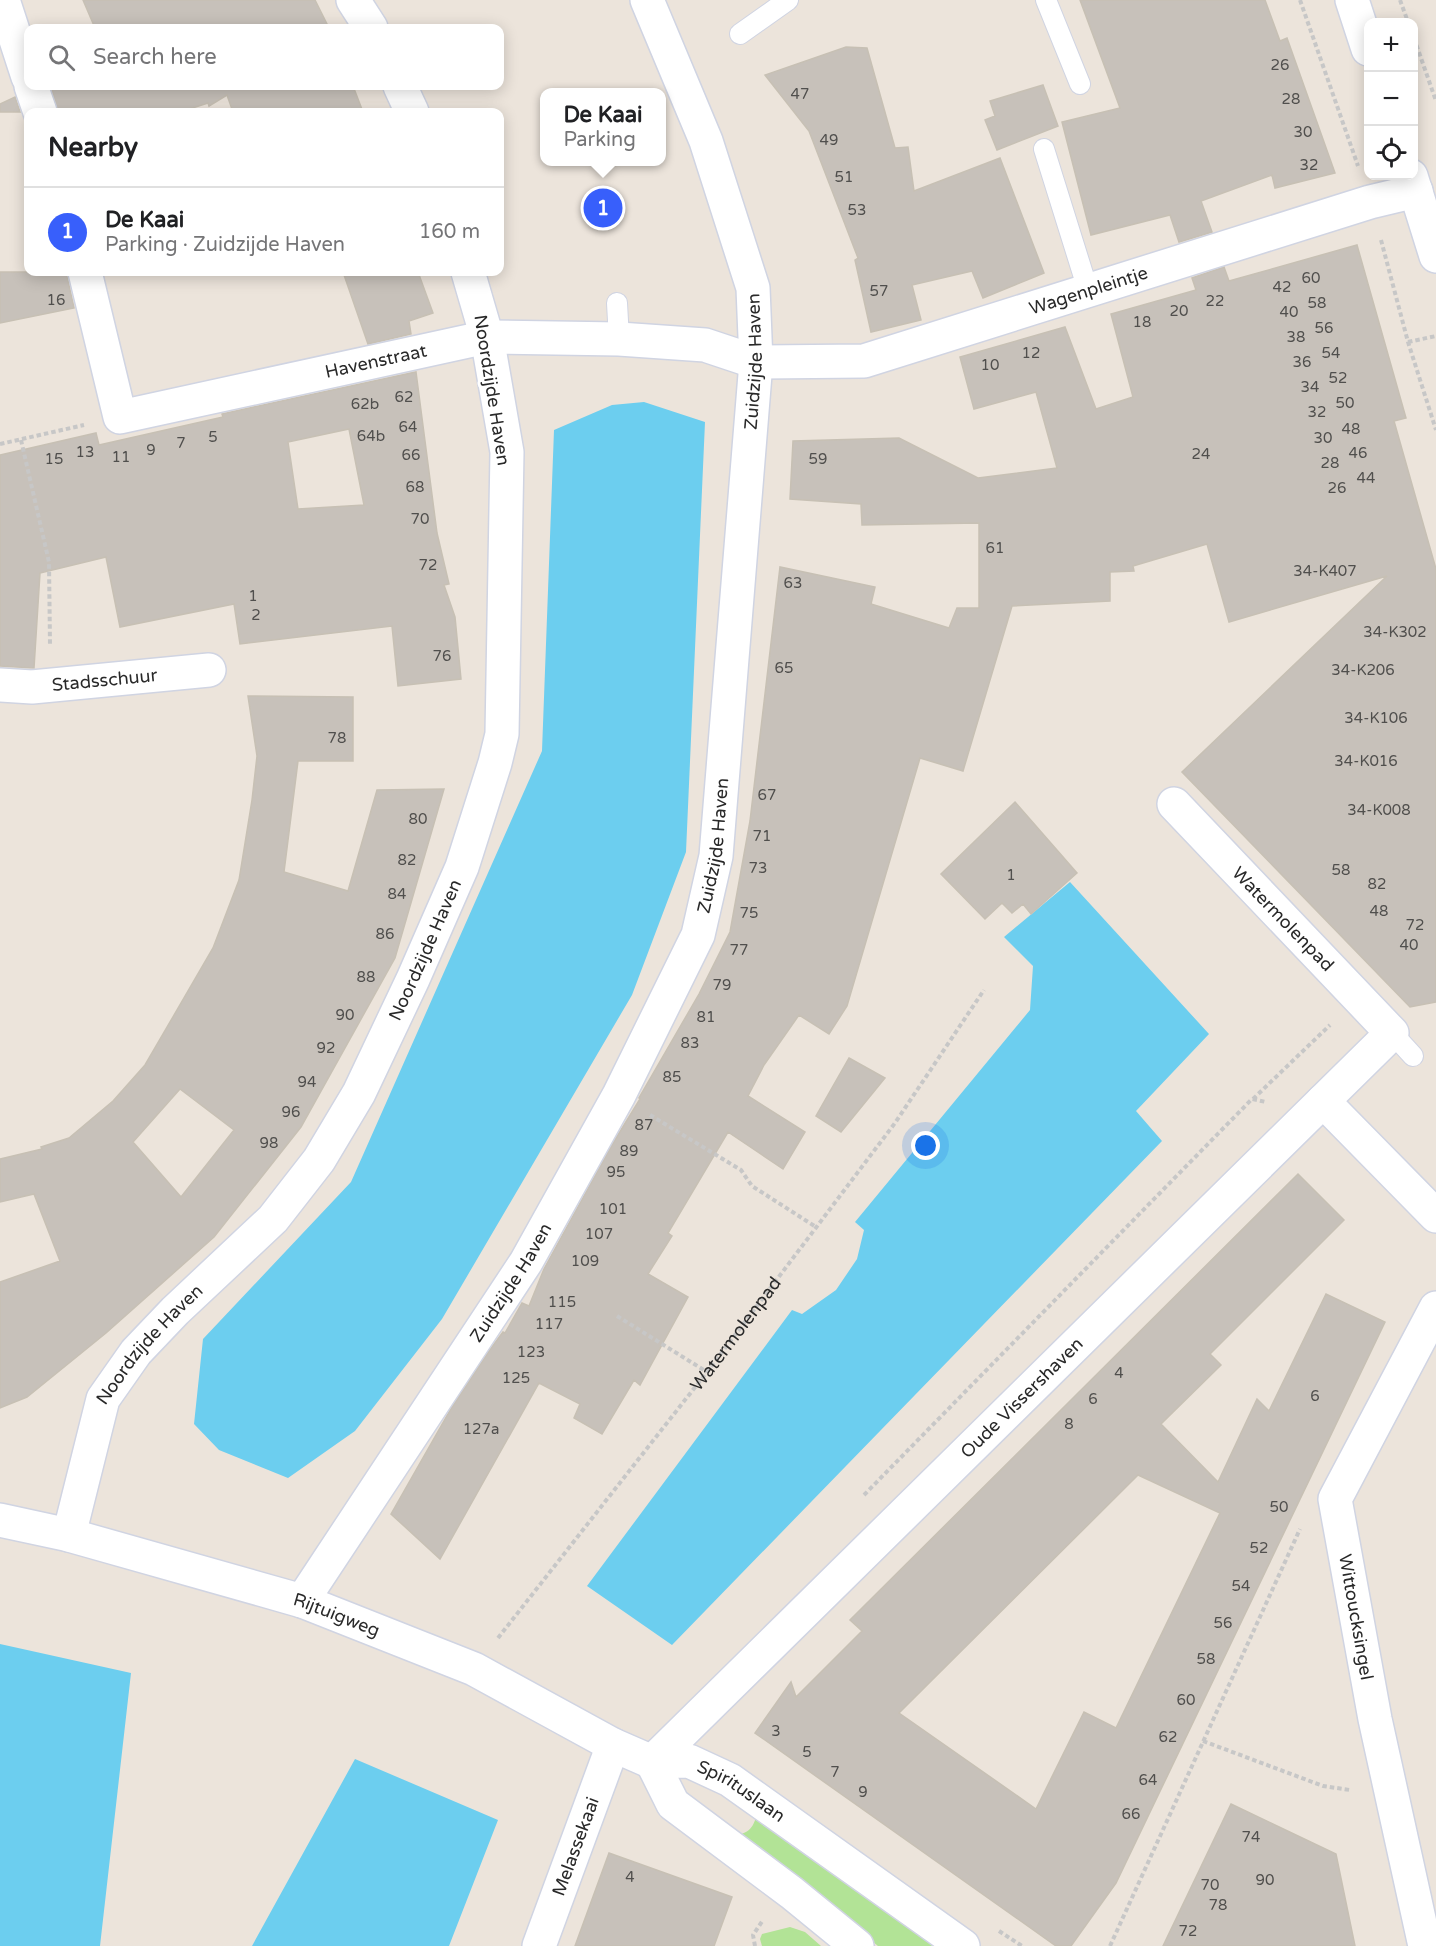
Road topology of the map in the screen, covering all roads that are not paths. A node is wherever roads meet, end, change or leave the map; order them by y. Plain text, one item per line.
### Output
1 (3, 0) edge
2 (353, 0) edge
3 (647, 0) edge
4 (788, 0) edge
5 (1046, 0) edge
6 (1352, 0) edge
7 (368, 24) edge
8 (740, 33) dead end
9 (1364, 37) edge
10 (24, 65) edge
11 (1080, 84) dead end
12 (32, 90) edge
13 (402, 90) edge
14 (39, 108) edge
15 (410, 108) edge
16 (1044, 149) dead end
17 (1414, 183) edge
18 (1434, 241) edge
19 (86, 276) edge
20 (469, 276) edge
21 (1088, 290) junction
22 (617, 303) dead end
23 (487, 337) junction
24 (619, 339) junction
25 (756, 362) junction
26 (209, 670) dead end
27 (0, 685) edge
28 (1174, 804) dead end
29 (1403, 1045) joint
30 (1317, 1107) junction
31 (1436, 1216) edge
32 (1436, 1308) edge
33 (0, 1520) edge
34 (69, 1534) junction
35 (302, 1601) junction
36 (613, 1745) junction
37 (652, 1762) junction
38 (539, 1946) edge
39 (857, 1946) edge
40 (963, 1946) edge
41 (1425, 1946) edge

1 - 10 street
2 - 7 street
3 - 25 street, Zuidzijde Haven
4 - 8 lane
5 - 11 lane
6 - 9 street
12 - 14 street
13 - 15 street
16 - 21 lane
17 - 18 street
17 - 21 street, Wagenpleintje
19 - 23 street, Havenstraat
20 - 23 street, Noordzijde Haven
21 - 25 street, Wagenpleintje
22 - 24 lane
23 - 24 street, Havenstraat
23 - 34 street, Noordzijde Haven
24 - 25 street, Havenstraat
25 - 35 street, Zuidzijde Haven
26 - 27 street, Stadsschuur
28 - 29 street, Watermolenpad
29 - 30 street, Oude Vissershaven
30 - 31 street
30 - 37 street, Oude Vissershaven
32 - 41 street, Wittoucksingel
33 - 34 street, Rijtuigweg
34 - 35 street, Rijtuigweg
35 - 36 street, Rijtuigweg
36 - 37 street, Rijtuigweg
36 - 38 street, Melassekaai
37 - 39 street
37 - 40 street, Spirituslaan

